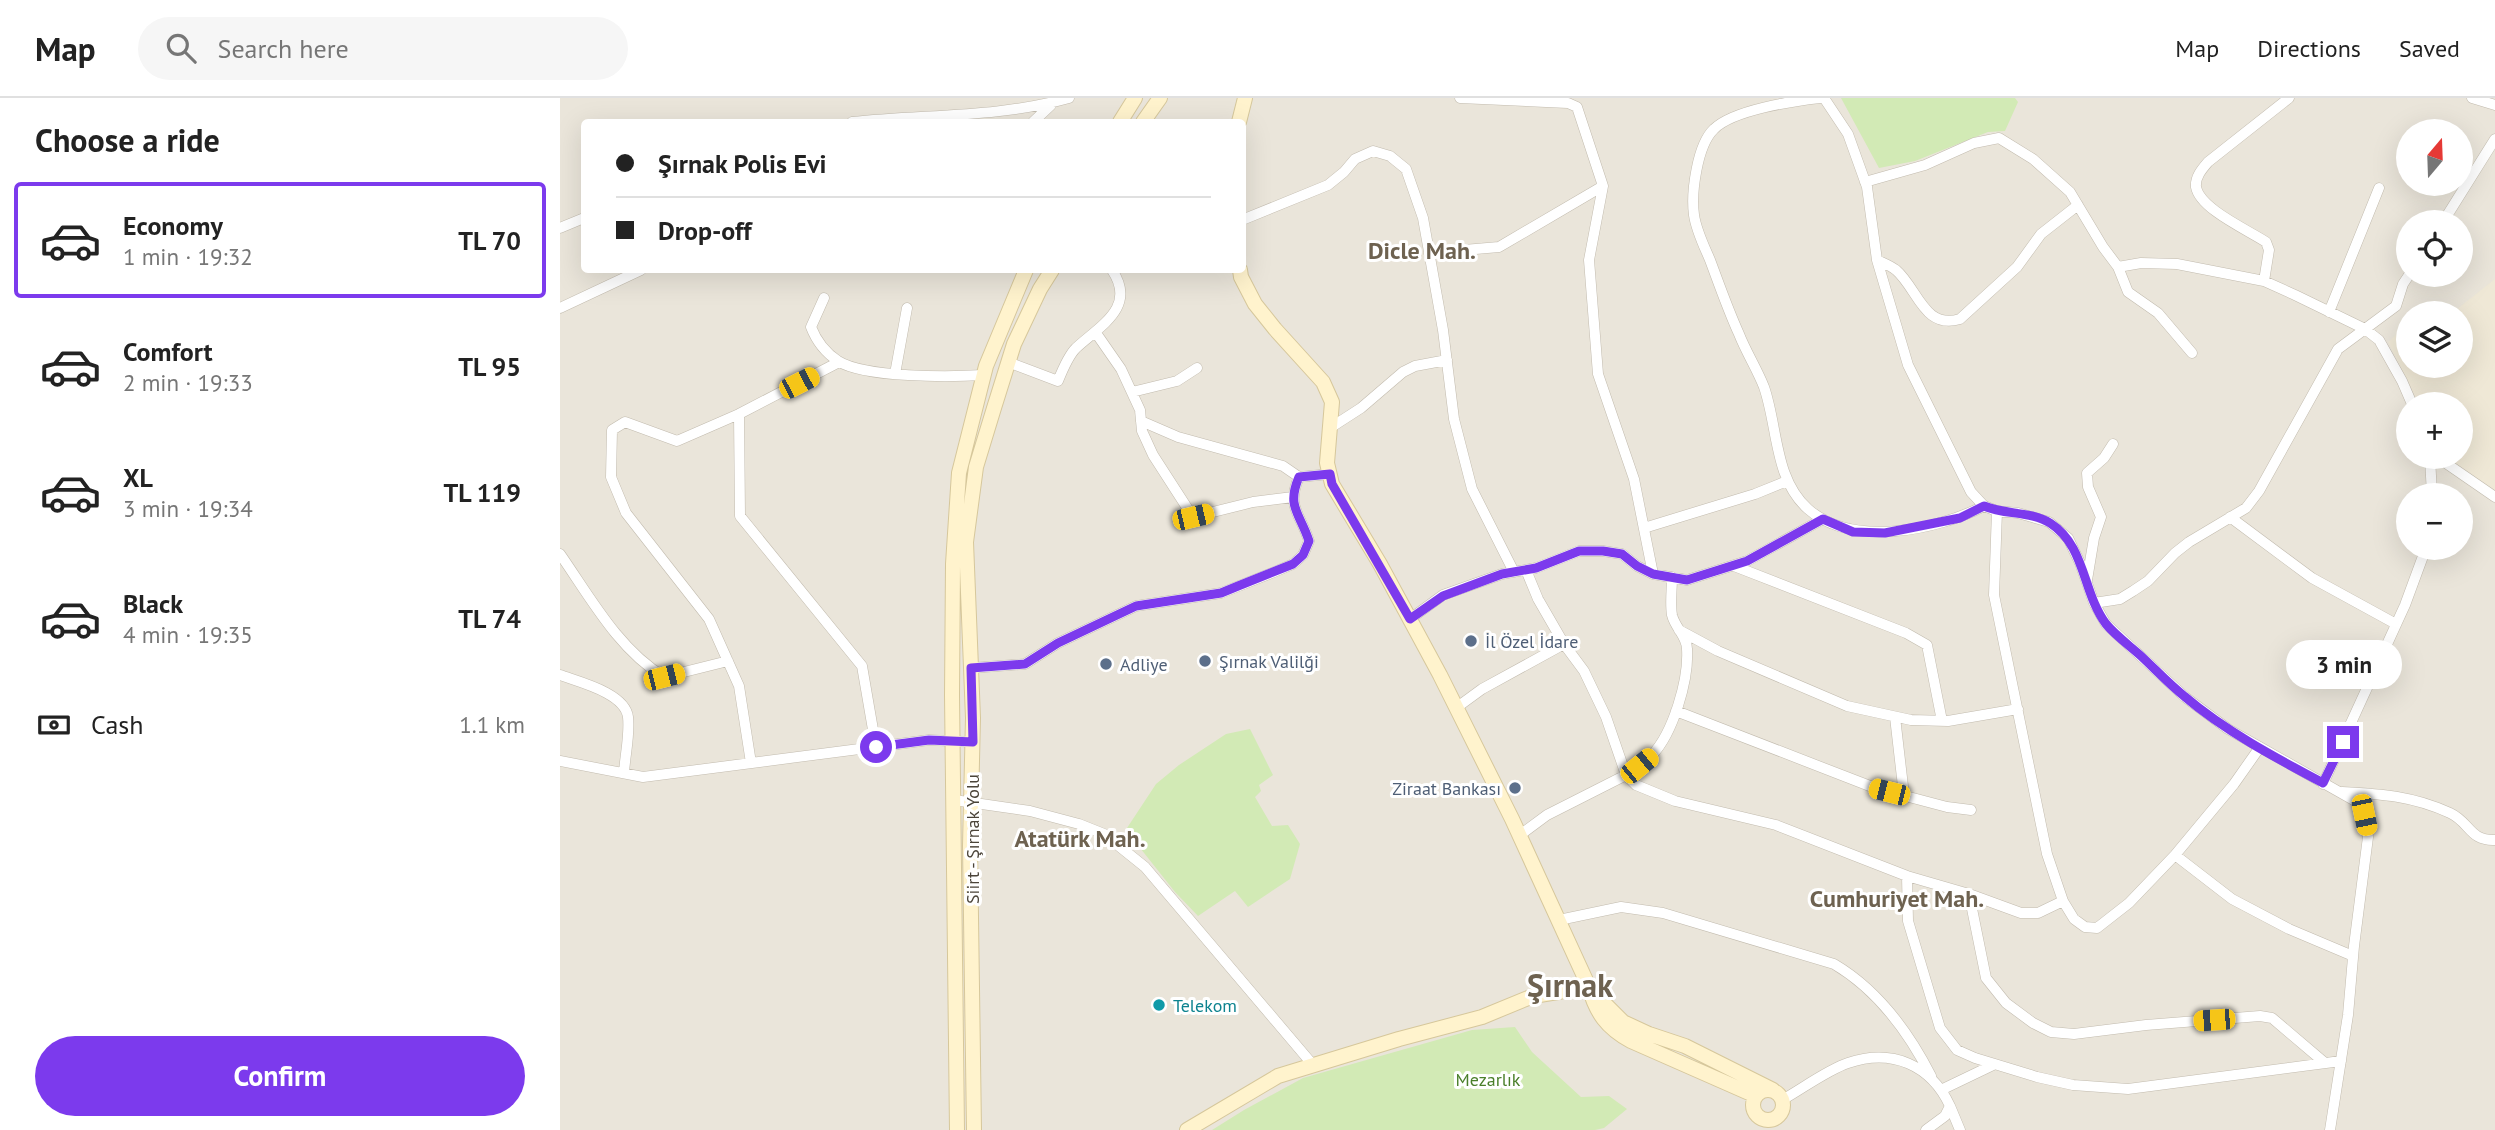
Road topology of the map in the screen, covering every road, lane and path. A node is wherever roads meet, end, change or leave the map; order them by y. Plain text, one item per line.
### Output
1 (1069, 98) edge
2 (1135, 98) edge
3 (1160, 98) edge
4 (1245, 98) edge
5 (1460, 98) edge
6 (1822, 98) edge
7 (2289, 98) edge
8 (2472, 98) edge
9 (1054, 102) junction
10 (2495, 105) edge
11 (884, 119) edge
12 (1036, 119) edge
13 (1122, 119) edge
14 (1145, 119) edge
15 (1240, 119) edge
16 (2495, 139) edge
17 (1865, 182) junction
18 (1603, 186) junction
19 (2379, 188) dead end
20 (2078, 205) junction
21 (2451, 210) edge
22 (1246, 217) edge
23 (581, 219) edge
24 (560, 228) edge
25 (1429, 253) junction
26 (1877, 260) junction
27 (2118, 267) junction
28 (634, 273) edge
29 (1025, 273) edge
30 (1050, 273) edge
31 (1114, 273) edge
32 (1240, 273) edge
33 (2264, 281) junction
34 (2402, 287) edge
35 (824, 298) dead end
36 (560, 308) edge
37 (908, 308) dead end
38 (2329, 312) junction
39 (2365, 330) junction
40 (1096, 333) junction
41 (2192, 353) dead end
42 (1447, 360) junction
43 (839, 362) junction
44 (1009, 362) junction
45 (1197, 368) dead end
46 (895, 374) junction
47 (984, 375) junction
48 (1132, 392) junction
49 (2407, 392) edge
50 (739, 414) junction
51 (1141, 421) junction
52 (1330, 428) junction
53 (2113, 444) dead end
54 (2454, 469) edge
55 (1330, 474) junction
56 (1299, 477) junction
57 (1787, 481) junction
58 (1293, 497) junction
59 (2495, 497) edge
60 (1984, 506) junction
61 (1997, 512) junction
62 (2230, 517) junction
63 (1823, 519) junction
64 (1643, 528) junction
65 (560, 554) edge
66 (2421, 560) edge
67 (1733, 565) junction
68 (1526, 570) junction
69 (1514, 572) junction
70 (1653, 574) junction
71 (1672, 577) junction
72 (2087, 581) junction
73 (2094, 603) junction
74 (1410, 619) junction
75 (2396, 624) junction
76 (1679, 630) junction
77 (1564, 645) junction
78 (728, 661) junction
79 (971, 668) junction
80 (560, 675) edge
81 (1456, 708) junction
82 (2018, 709) junction
83 (1676, 711) junction
84 (1895, 717) junction
85 (1942, 721) junction
86 (954, 740) junction
87 (973, 742) junction
88 (876, 747) junction
89 (2260, 747) junction
90 (560, 761) edge
91 (751, 763) junction
92 (624, 773) junction
93 (1626, 775) junction
94 (2323, 783) junction
95 (2338, 792) junction
96 (1904, 795) junction
97 (954, 800) junction
98 (971, 801) junction
99 (1970, 810) dead end
100 (1520, 835) junction
101 (2495, 840) edge
102 (2175, 855) junction
103 (1907, 876) junction
104 (1969, 894) junction
105 (2063, 901) junction
106 (1559, 920) junction
107 (2353, 956) junction
108 (1589, 987) junction
109 (2341, 1061) junction
110 (2325, 1063) junction
111 (1313, 1065) junction
112 (1993, 1065) junction
113 (1931, 1076) junction
114 (1943, 1090) junction
115 (1777, 1095) junction
116 (1756, 1096) junction
117 (1950, 1106) junction
118 (1757, 1123) edge
119 (957, 1130) edge
120 (974, 1130) edge
121 (1186, 1130) edge
122 (1926, 1130) edge
123 (1960, 1130) edge
124 (2330, 1130) edge

1 - 9 street
2 - 13 street
3 - 14 street
4 - 15 street
5 - 18 street
6 - 17 street
6 - 57 street
7 - 33 street
8 - 10 street
9 - 11 street
9 - 12 street
16 - 21 street
17 - 20 street
17 - 26 street
18 - 25 street
18 - 64 street
19 - 38 street
20 - 26 street
20 - 27 street
22 - 25 street
23 - 24 street
25 - 42 street
26 - 60 street
27 - 33 street
27 - 41 street
28 - 36 street
29 - 47 street, Siirt - Şırnak Yolu
30 - 44 street, Siirt - Şırnak Yolu
31 - 40 street
32 - 52 street
33 - 38 street
34 - 39 street
35 - 43 street
37 - 46 street
38 - 39 street
39 - 49 street
39 - 62 street
40 - 44 street
40 - 48 street
42 - 52 street
42 - 69 street
43 - 46 street
43 - 50 street
44 - 79 street, Siirt - Şırnak Yolu
45 - 48 street
46 - 47 street
47 - 86 street, Siirt - Şırnak Yolu
48 - 51 street
50 - 78 street
50 - 88 street
51 - 56 street
51 - 58 street
52 - 55 street
53 - 72 street
54 - 59 street
55 - 56 street
55 - 74 street
56 - 58 street
57 - 63 street
57 - 64 street
58 - 79 street
60 - 61 street
60 - 63 street
61 - 72 street
61 - 82 street
62 - 73 street
62 - 75 street
63 - 67 street
64 - 70 street
65 - 78 street
66 - 75 street
67 - 71 street
67 - 85 street
68 - 69 street
68 - 70 street
68 - 77 street
69 - 74 street
70 - 71 street
71 - 76 street
72 - 73 street
73 - 89 street
74 - 81 street
75 - 94 street
76 - 83 street
76 - 84 street
77 - 81 street
77 - 93 street
78 - 91 street
79 - 87 street, Siirt - Şırnak Yolu
80 - 92 street
81 - 100 street
82 - 85 street
82 - 105 street
83 - 93 street
83 - 96 street
84 - 85 street
84 - 96 street
86 - 87 street
86 - 88 street
86 - 97 street, Siirt - Şırnak Yolu
87 - 98 street, Siirt - Şırnak Yolu
88 - 91 street
89 - 94 street
89 - 102 street
90 - 92 street
91 - 92 street
93 - 100 street
93 - 103 street
94 - 95 street
95 - 101 street
95 - 107 street
96 - 99 street
97 - 98 street
97 - 119 street, Siirt - Şırnak Yolu
98 - 111 street
98 - 120 street, Siirt - Şırnak Yolu
100 - 106 street
102 - 105 street
102 - 107 street
103 - 104 street
103 - 112 street
104 - 105 street
104 - 110 street
106 - 108 street
106 - 113 street
107 - 109 street
108 - 111 street
108 - 115 street
108 - 116 street
109 - 110 street
109 - 124 street
110 - 112 street
111 - 121 street
112 - 114 street
113 - 114 street
113 - 115 street
114 - 117 street
115 - 116 street
115 - 118 street
116 - 118 street
117 - 122 street
117 - 123 street

